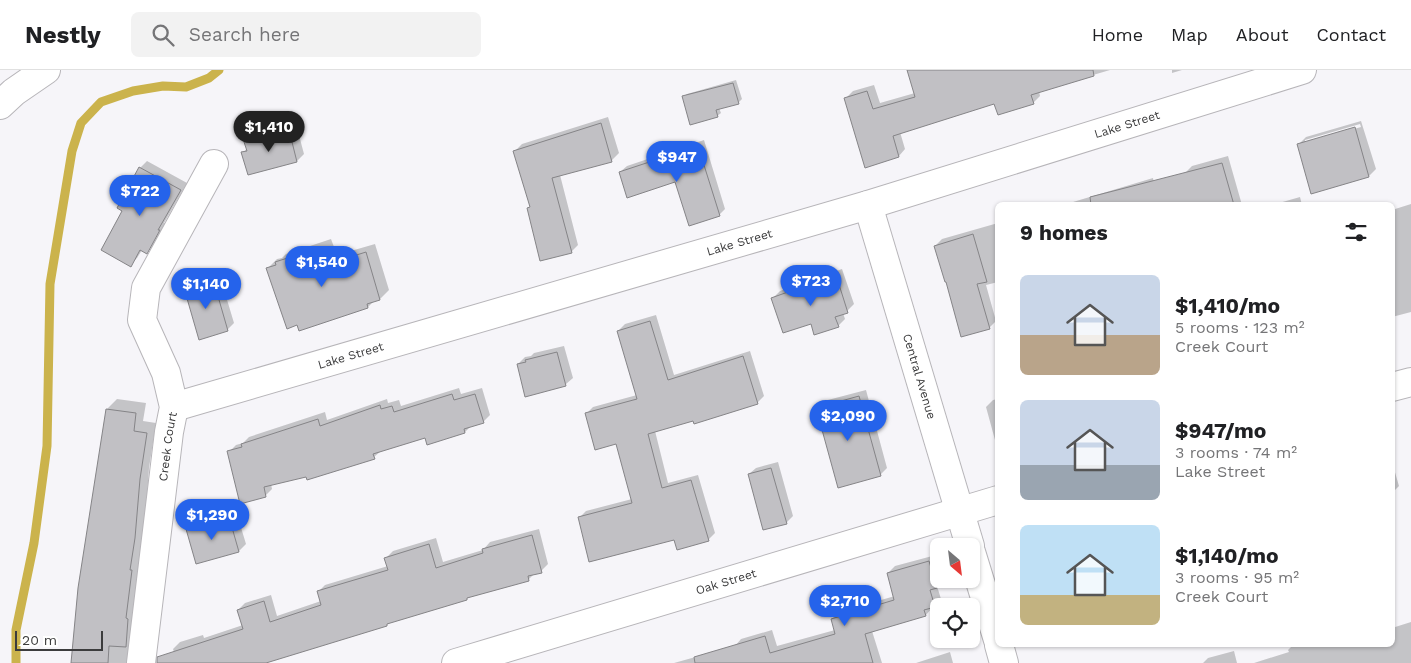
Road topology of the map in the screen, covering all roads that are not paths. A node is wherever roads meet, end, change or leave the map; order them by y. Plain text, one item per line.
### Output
1 (46, 70) edge
2 (1302, 70) edge
3 (0, 105) edge
4 (214, 164) dead end
5 (868, 205) junction
6 (1411, 382) edge
7 (1395, 387) edge
8 (174, 407) junction
9 (995, 501) edge
10 (959, 511) junction
11 (967, 538) edge
12 (980, 581) edge
13 (995, 630) edge
14 (1000, 647) edge
15 (140, 663) edge
16 (456, 663) edge
17 (1004, 663) edge

1 - 3 street
2 - 5 street, Lake Street
4 - 8 street, Creek Court
5 - 8 street, Lake Street
5 - 10 street, Central Avenue
6 - 7 street
8 - 15 street, Creek Court
9 - 10 street, Oak Street
10 - 11 street, Central Avenue
10 - 16 street, Oak Street
12 - 13 street
14 - 17 street

